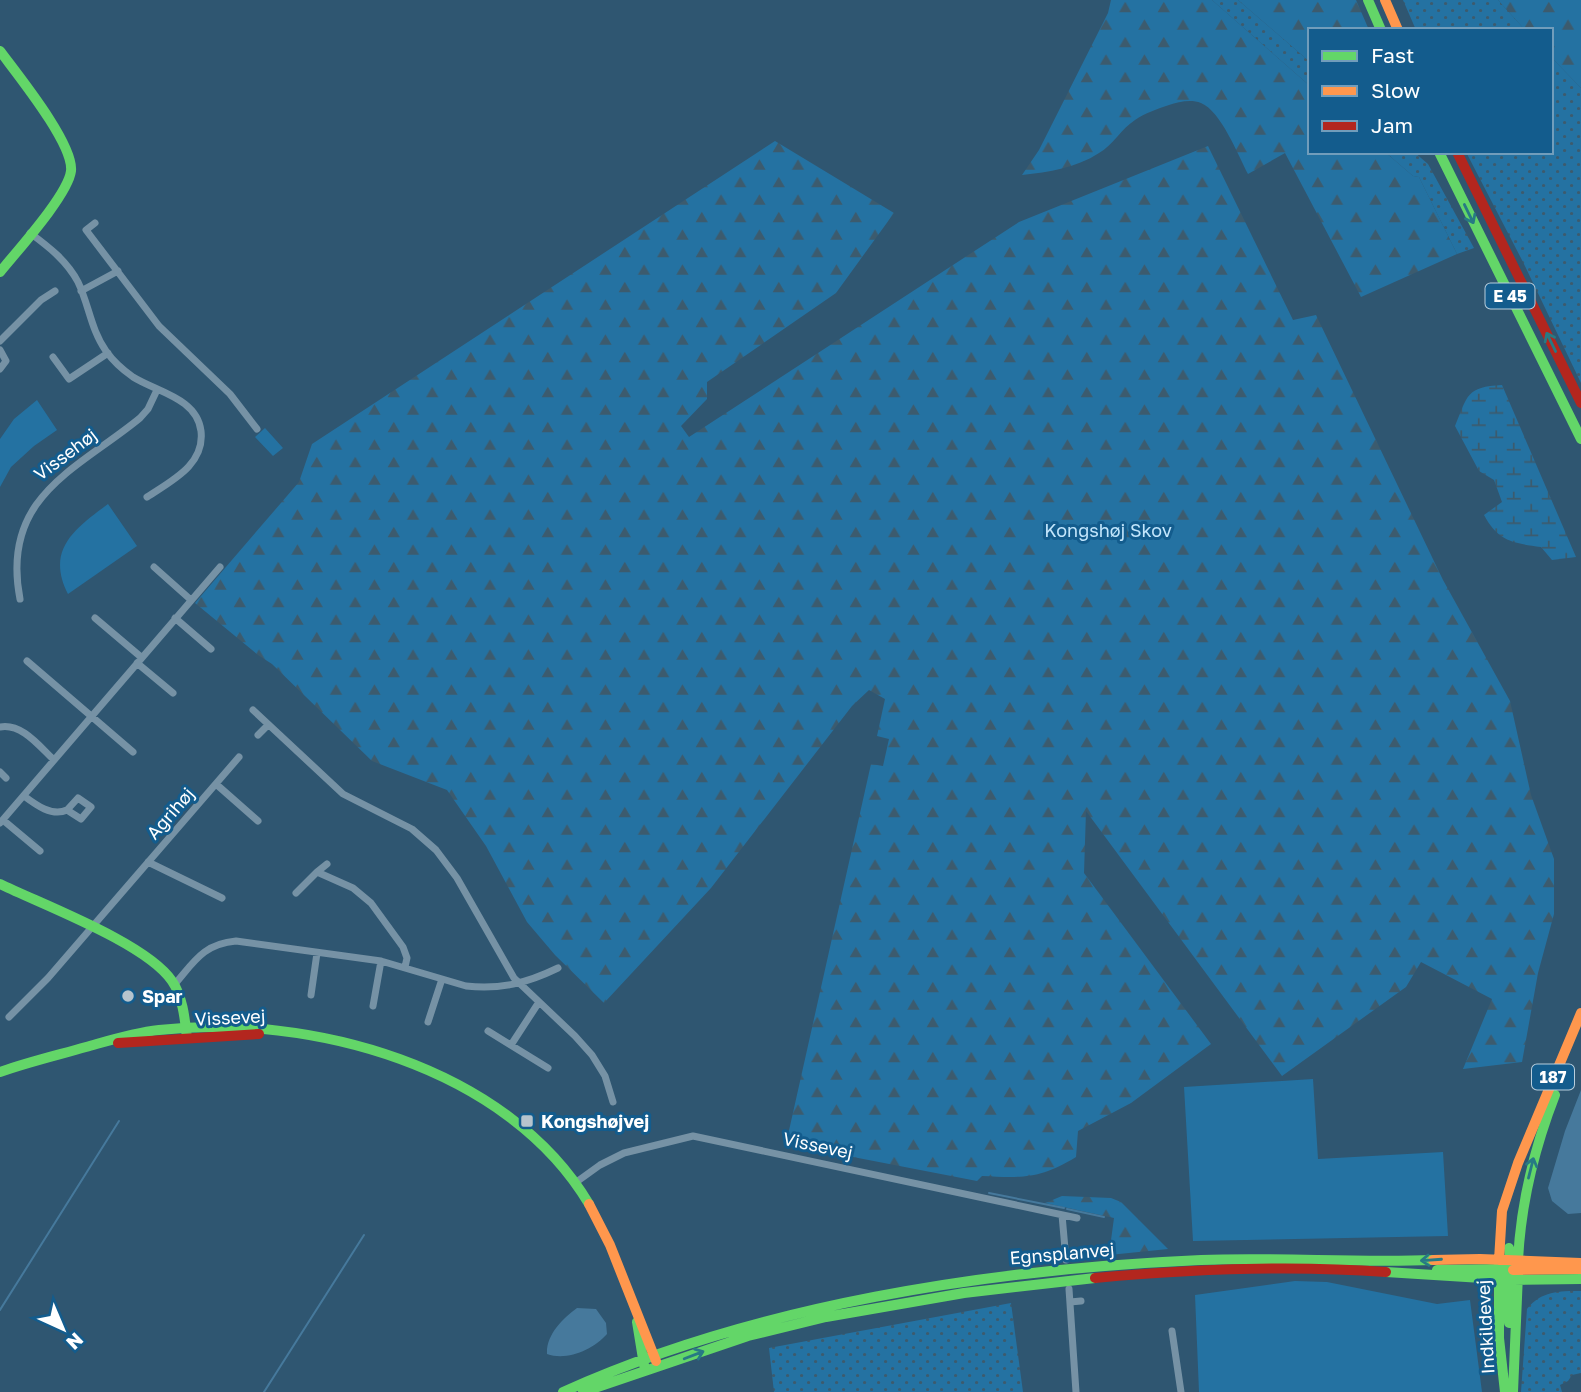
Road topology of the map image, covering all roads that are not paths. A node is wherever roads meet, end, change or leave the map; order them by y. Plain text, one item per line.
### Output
1 (1368, 0) edge
2 (1385, 0) edge
3 (1395, 0) edge
4 (1380, 28) edge
5 (1397, 28) edge
6 (1406, 28) edge
7 (0, 51) edge
8 (1440, 154) edge
9 (1458, 154) edge
10 (95, 223) dead end
11 (30, 233) junction
12 (118, 271) junction
13 (0, 272) edge
14 (81, 290) junction
15 (55, 291) dead end
16 (0, 341) edge
17 (0, 350) edge
18 (108, 354) junction
19 (54, 357) dead end
20 (0, 369) edge
21 (157, 390) junction
22 (1581, 403) edge
23 (257, 429) dead end
24 (1581, 439) edge
25 (147, 497) dead end
26 (154, 567) dead end
27 (220, 567) dead end
28 (20, 599) dead end
29 (191, 600) junction
30 (95, 618) dead end
31 (176, 618) junction
32 (212, 649) dead end
33 (139, 660) junction
34 (27, 661) dead end
35 (173, 693) dead end
36 (253, 710) dead end
37 (92, 716) junction
38 (268, 725) junction
39 (0, 727) edge
40 (258, 735) dead end
41 (133, 752) dead end
42 (239, 757) dead end
43 (54, 760) junction
44 (216, 784) junction
45 (24, 796) junction
46 (67, 810) dead end
47 (258, 821) dead end
48 (1, 822) edge
49 (40, 851) dead end
50 (148, 862) junction
51 (327, 864) dead end
52 (317, 872) junction
53 (2, 888) edge
54 (296, 893) dead end
55 (222, 898) dead end
56 (92, 929) junction
57 (317, 953) junction
58 (381, 961) junction
59 (405, 967) junction
60 (558, 968) dead end
61 (442, 979) junction
62 (519, 984) junction
63 (174, 985) junction
64 (311, 995) dead end
65 (539, 1002) junction
66 (373, 1006) dead end
67 (1581, 1013) edge
68 (9, 1017) dead end
69 (428, 1022) dead end
70 (488, 1031) dead end
71 (186, 1033) junction
72 (1581, 1034) edge
73 (511, 1045) junction
74 (548, 1068) dead end
75 (0, 1072) edge
76 (613, 1102) dead end
77 (575, 1183) junction
78 (1062, 1215) junction
79 (1077, 1218) dead end
80 (1066, 1260) dead end
81 (1581, 1263) edge
82 (1581, 1269) edge
83 (1509, 1270) junction
84 (1581, 1279) edge
85 (1069, 1289) dead end
86 (1081, 1301) dead end
87 (1070, 1302) junction
88 (637, 1316) junction
89 (1172, 1331) dead end
90 (720, 1334) junction
91 (647, 1336) junction
92 (647, 1363) junction
93 (563, 1392) edge
94 (583, 1392) edge
95 (1076, 1392) edge
96 (1181, 1392) edge
97 (1505, 1392) edge
98 (1513, 1392) edge

1 - 4 main road
2 - 5 main road
3 - 6 main road
7 - 11 main road
8 -> 24 main road, E 45
22 -> 9 main road, E 45
10 - 12 street
11 - 13 main road
11 - 14 street
12 - 14 street
12 - 23 street
14 - 18 street
15 - 16 street
17 - 20 street
18 - 19 street
18 - 21 street
21 - 25 street
21 - 28 street, Vissehøj
26 - 29 street
27 - 29 street
29 - 31 street
30 - 33 street
31 - 32 street
31 - 33 street
33 - 35 street
33 - 37 street
34 - 37 street
36 - 38 street
37 - 41 street
37 - 43 street
38 - 40 street
38 - 62 street
39 - 43 street
42 - 44 street, Agrihøj
43 - 45 street
44 - 47 street, Agrihøj
44 - 50 street, Agrihøj
45 - 46 street
45 - 48 street
48 - 49 street
50 - 55 street, Agrihøj
50 - 56 street, Agrihøj
51 - 52 street
52 - 54 street
52 - 59 street
53 - 56 main road, Vissevej
56 - 63 main road, Vissevej
56 - 68 street
57 - 58 street
57 - 63 street
57 - 64 street
58 - 59 street
58 - 66 street
59 - 61 street
60 - 62 street
61 - 62 street
61 - 69 street
62 - 65 street
63 - 71 main road, Vissevej
65 - 73 street
65 - 76 street
67 - 83 main road, 187
70 - 73 street
71 - 75 main road
71 - 77 main road, Vissevej
83 -> 72 main road, 187
73 - 74 street
77 - 78 street, Vissevej
77 - 88 main road, Vissevej
78 - 79 street, Vissevej
78 - 80 street
81 - 83 main road, Egnsplanvej
82 - 83 main road
83 - 84 main road, Egnsplanvej
83 -> 90 main road, Egnsplanvej
92 -> 83 main road, Egnsplanvej
83 - 97 main road, Indkildevej
83 - 98 main road, Indkildevej
85 - 87 street
86 - 87 street
87 - 95 street
88 - 91 main road, Vissevej
88 - 92 main road, Vissevej
89 - 96 street
90 - 91 main road
90 - 92 main road, Egnsplanvej
91 - 92 main road, Vissevej
92 - 93 main road, Egnsplanvej
92 - 94 main road, Egnsplanvej

